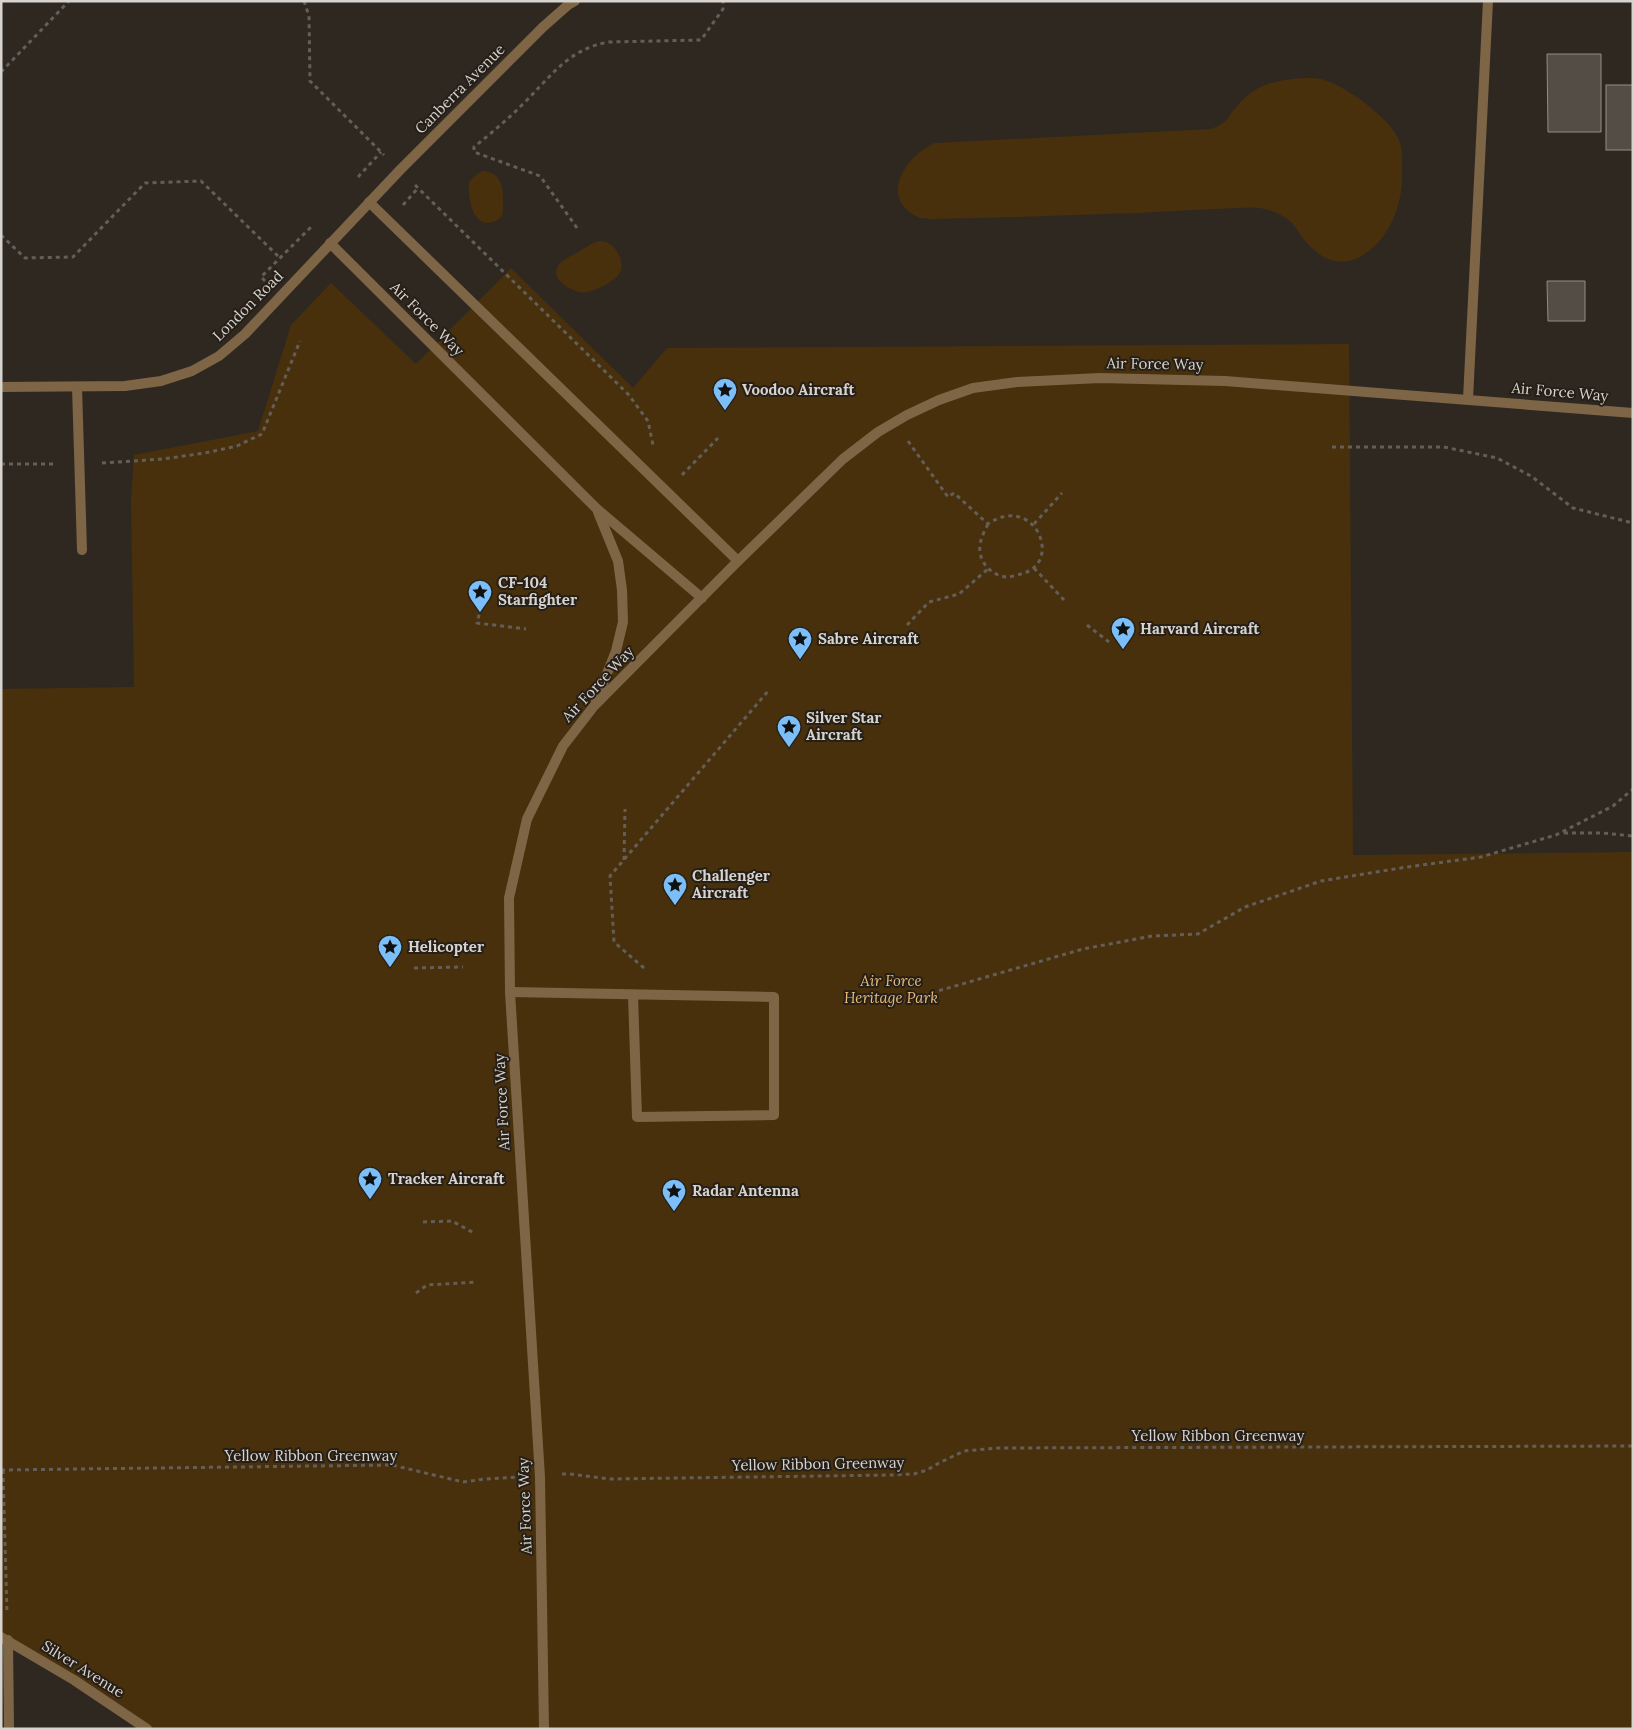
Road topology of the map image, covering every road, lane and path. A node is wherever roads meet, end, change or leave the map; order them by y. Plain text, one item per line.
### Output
1 (69, 1) edge
2 (304, 1) edge
3 (575, 1) edge
4 (723, 1) edge
5 (1488, 1) edge
6 (1, 72) edge
7 (400, 170) junction
8 (369, 202) junction
9 (577, 228) dead end
10 (1, 235) edge
11 (330, 243) junction
12 (280, 258) dead end
13 (300, 341) dead end
14 (1, 387) edge
15 (77, 387) junction
16 (1468, 399) junction
17 (1633, 413) edge
18 (894, 422) junction
19 (718, 438) dead end
20 (1332, 447) dead end
21 (656, 451) dead end
22 (78, 463) junction
23 (1, 464) edge
24 (680, 476) dead end
25 (1062, 493) dead end
26 (597, 509) junction
27 (1633, 523) edge
28 (988, 524) junction
29 (1034, 524) junction
30 (82, 550) dead end
31 (738, 562) junction
32 (1034, 568) junction
33 (988, 569) junction
34 (702, 598) junction
35 (483, 599) dead end
36 (1064, 600) dead end
37 (907, 625) dead end
38 (1087, 625) dead end
39 (526, 629) dead end
40 (1108, 642) dead end
41 (769, 690) dead end
42 (594, 706) junction
43 (1633, 789) edge
44 (625, 809) dead end
45 (1561, 833) junction
46 (1633, 836) edge
47 (624, 860) junction
48 (463, 967) dead end
49 (414, 968) dead end
50 (644, 968) dead end
51 (510, 992) junction
52 (633, 995) junction
53 (893, 1004) dead end
54 (423, 1222) dead end
55 (474, 1233) dead end
56 (477, 1282) dead end
57 (416, 1293) dead end
58 (1633, 1446) edge
59 (2, 1470) edge
60 (540, 1476) junction
61 (5, 1639) edge
62 (9, 1729) edge
63 (147, 1729) edge
64 (544, 1729) edge

1 - 6 path
2 - 7 path
3 - 7 street, Canberra Avenue
4 - 9 path
5 - 16 street
7 - 8 street, Canberra Avenue
7 - 21 path
8 - 11 street, London Road
8 - 31 street
10 - 12 path
11 - 15 street, London Road
11 - 26 street, Air Force Way
13 - 22 path
14 - 15 street, London Road
15 - 22 street
16 - 17 street, Air Force Way
16 - 18 street, Air Force Way
18 - 28 path
18 - 31 street, Air Force Way
19 - 24 path
20 - 27 path
22 - 23 path
22 - 30 street
25 - 29 path
26 - 34 street, Air Force Way
26 - 42 street
28 - 29 path
28 - 33 path
29 - 32 path
31 - 34 street, Air Force Way
32 - 33 path
32 - 36 path
33 - 37 path
34 - 42 street, Air Force Way
35 - 39 path
38 - 40 path
41 - 47 path
42 - 51 street, Air Force Way
43 - 45 path
44 - 47 path
45 - 46 path
45 - 53 path
47 - 50 path
48 - 49 path
51 - 52 street
51 - 60 street, Air Force Way
52 - 52 street
54 - 55 path
56 - 57 path
58 - 60 path, Yellow Ribbon Greenway
59 - 60 path, Yellow Ribbon Greenway
59 - 61 path
60 - 64 street, Air Force Way
61 - 62 street
61 - 63 street, Silver Avenue

